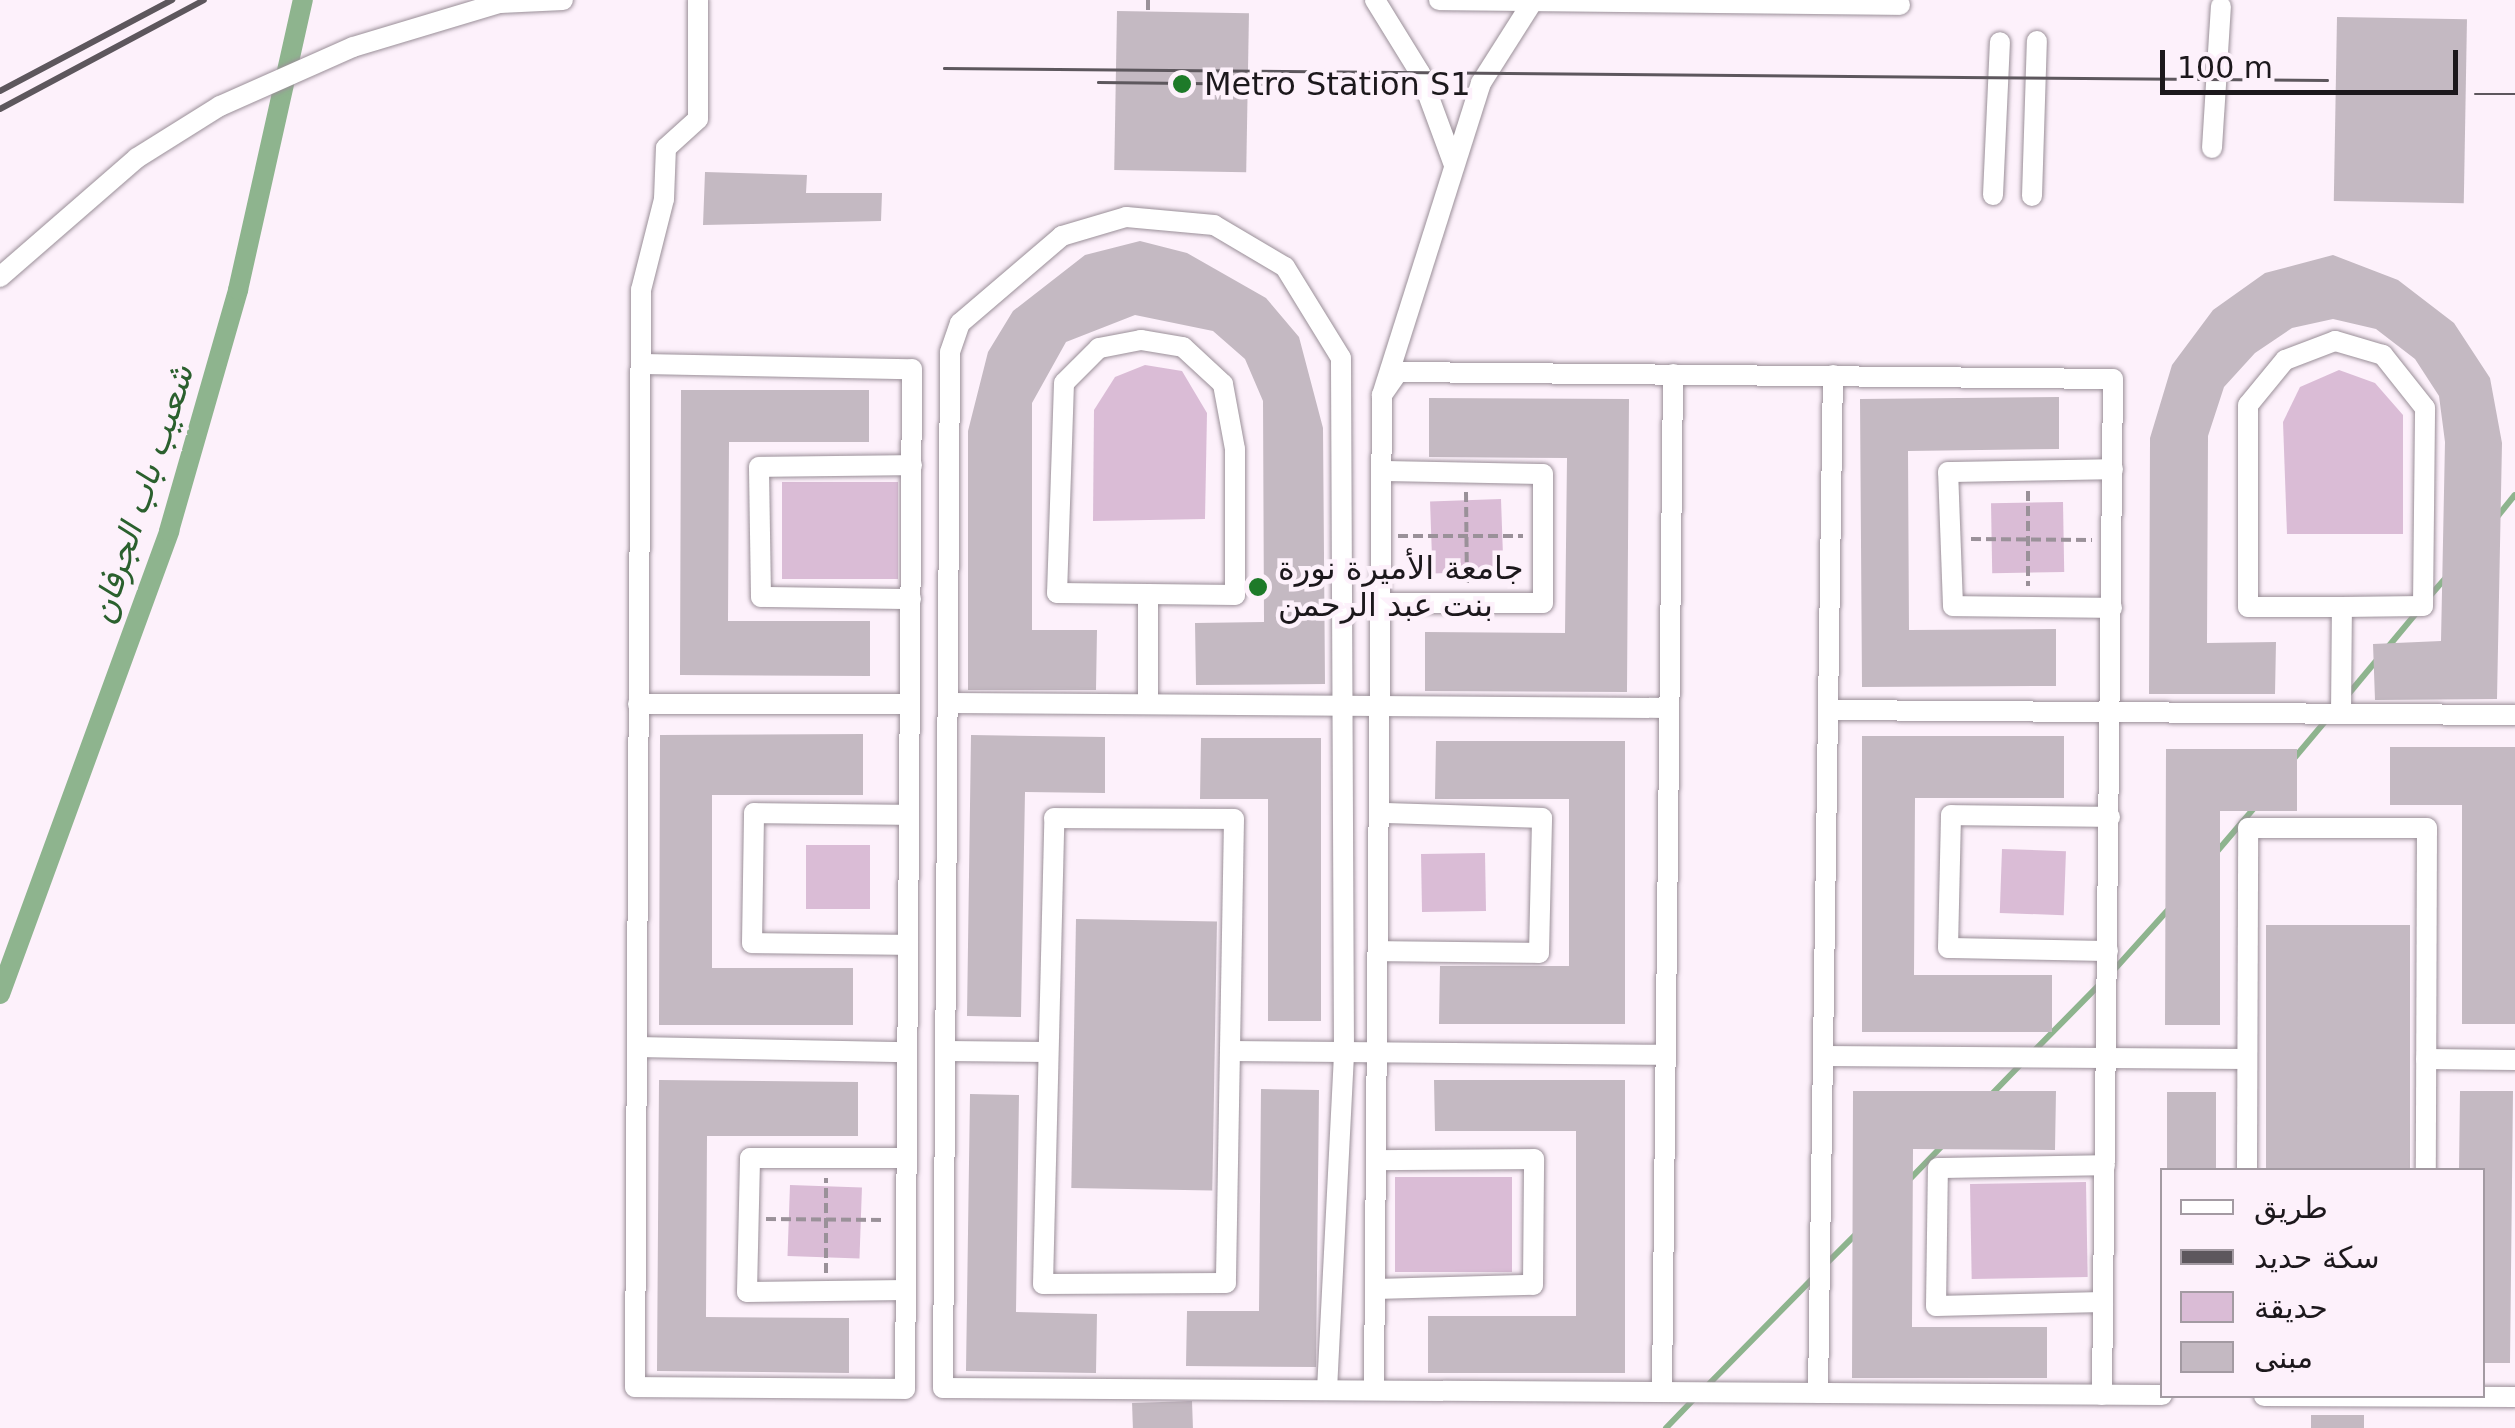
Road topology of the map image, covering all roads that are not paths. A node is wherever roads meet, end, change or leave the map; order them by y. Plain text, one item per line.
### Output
1 (563, 0) edge
2 (698, 0) edge
3 (1374, 0) edge
4 (1440, 0) edge
5 (1533, 1) edge
6 (1713, 1) edge
7 (1900, 5) dead end
8 (2221, 6) dead end
9 (2037, 41) dead end
10 (2000, 42) dead end
11 (2212, 148) dead end
12 (1454, 165) junction
13 (1993, 195) dead end
14 (2032, 196) dead end
15 (0, 278) edge
16 (641, 364) junction
17 (1672, 374) junction
18 (1834, 375) junction
19 (1382, 395) junction
20 (912, 464) junction
21 (2112, 469) junction
22 (1382, 471) junction
23 (1148, 594) junction
24 (911, 598) junction
25 (1381, 603) junction
26 (2342, 607) junction
27 (2112, 608) junction
28 (951, 703) junction
29 (638, 704) junction
30 (910, 704) junction
31 (1148, 704) junction
32 (1340, 706) junction
33 (1380, 706) junction
34 (1666, 708) junction
35 (1828, 710) junction
36 (2112, 712) junction
37 (2341, 714) junction
38 (2515, 715) edge
39 (1380, 813) junction
40 (909, 815) junction
41 (2110, 817) junction
42 (908, 945) junction
43 (1378, 950) junction
44 (2108, 951) junction
45 (637, 1048) junction
46 (948, 1051) junction
47 (1230, 1051) junction
48 (907, 1052) junction
49 (1048, 1052) junction
50 (1344, 1052) junction
51 (1377, 1052) junction
52 (1662, 1055) junction
53 (1823, 1056) junction
54 (2426, 1058) junction
55 (2107, 1059) junction
56 (2247, 1059) junction
57 (2515, 1060) edge
58 (906, 1158) junction
59 (1376, 1160) junction
60 (2105, 1165) junction
61 (2247, 1168) edge
62 (2426, 1168) edge
63 (1375, 1289) junction
64 (906, 1290) junction
65 (2104, 1302) junction
66 (1327, 1390) junction
67 (1374, 1390) junction
68 (1662, 1392) junction
69 (1818, 1393) junction
70 (2102, 1394) junction
71 (2160, 1395) edge
72 (2485, 1397) edge
73 (2515, 1397) edge

1 - 15 street
2 - 16 street
3 - 12 street
4 - 5 street
5 - 6 street
5 - 12 street
6 - 7 street
8 - 11 street
9 - 14 street
10 - 13 street
12 - 19 street
16 - 20 street
16 - 29 street
17 - 18 street
17 - 19 street
17 - 34 street
18 - 21 street
18 - 35 street
19 - 22 street
20 - 24 street
20 - 24 street
21 - 27 street
21 - 27 street
22 - 25 street
22 - 25 street
23 - 23 street
23 - 31 street
24 - 30 street
25 - 33 street
26 - 26 street
26 - 37 street
27 - 36 street
28 - 31 street
28 - 32 street
28 - 46 street
29 - 30 street
29 - 45 street
30 - 40 street
31 - 32 street
32 - 33 street
32 - 50 street
33 - 34 street
33 - 39 street
34 - 52 street
35 - 36 street
35 - 53 street
36 - 37 street
36 - 41 street
37 - 38 street
39 - 43 street
39 - 43 street
40 - 42 street
40 - 42 street
41 - 44 street
41 - 44 street
42 - 48 street
43 - 51 street
44 - 55 street
45 - 48 street
45 - 64 street
46 - 49 street
46 - 66 street
47 - 49 street
47 - 49 street
47 - 50 street
48 - 58 street
50 - 51 street
50 - 66 street
51 - 52 street
51 - 59 street
52 - 68 street
53 - 55 street
53 - 69 street
54 - 56 street
54 - 57 street
54 - 62 street
55 - 56 street
55 - 60 street
56 - 61 street
58 - 64 street
58 - 64 street
59 - 63 street
59 - 63 street
60 - 65 street
60 - 65 street
63 - 67 street
65 - 70 street
66 - 67 street
67 - 68 street
68 - 69 street
69 - 70 street
70 - 71 street
72 - 73 street

